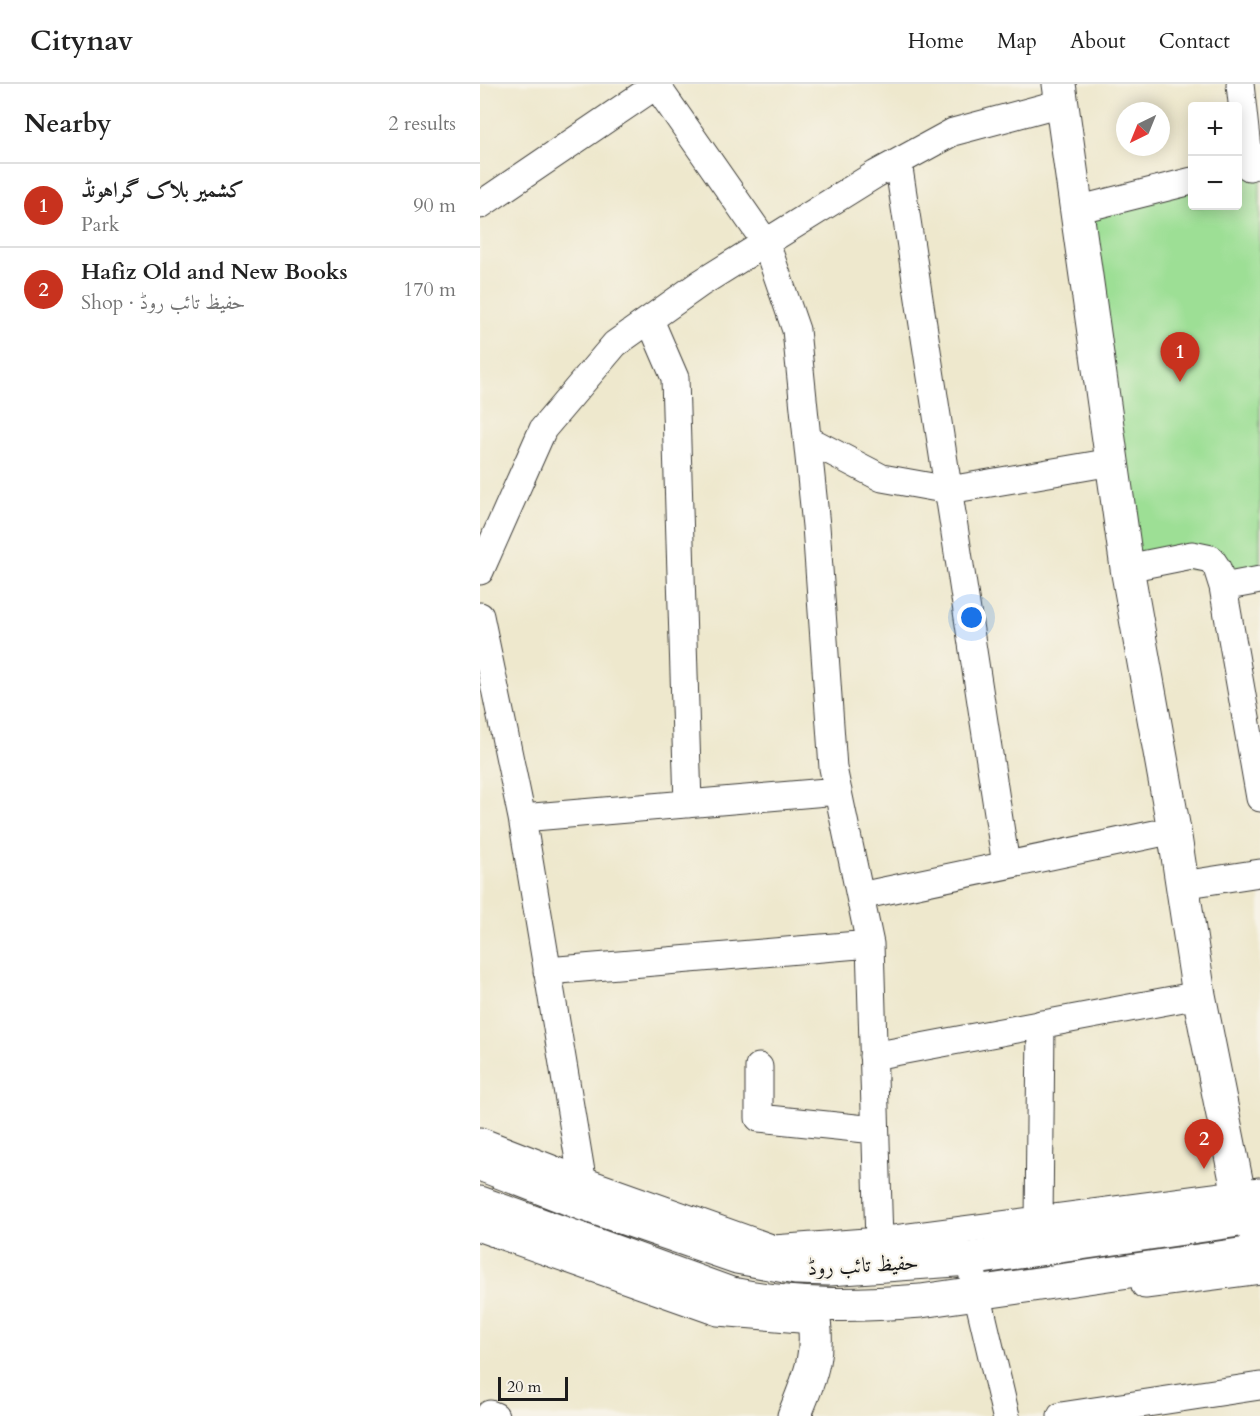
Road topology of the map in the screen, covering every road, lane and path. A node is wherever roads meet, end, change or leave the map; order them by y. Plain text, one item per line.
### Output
1 (1240, 84) edge
2 (657, 85) edge
3 (1060, 93) edge
4 (898, 162) junction
5 (1249, 167) edge
6 (1188, 182) edge
7 (480, 206) edge
8 (1076, 210) junction
9 (766, 243) junction
10 (650, 320) junction
11 (807, 439) junction
12 (1112, 462) junction
13 (949, 490) junction
14 (1127, 568) junction
15 (480, 571) edge
16 (1260, 580) edge
17 (1223, 587) junction
18 (480, 616) edge
19 (838, 791) junction
20 (1260, 798) edge
21 (688, 804) junction
22 (522, 818) junction
23 (1174, 830) junction
24 (1006, 865) junction
25 (1260, 873) edge
26 (1182, 885) junction
27 (860, 896) junction
28 (870, 944) junction
29 (547, 971) junction
30 (1199, 995) junction
31 (1041, 1024) junction
32 (873, 1056) junction
33 (759, 1067) dead end
34 (875, 1130) junction
35 (480, 1141) edge
36 (480, 1164) edge
37 (585, 1193) junction
38 (480, 1203) edge
39 (1253, 1212) edge
40 (1040, 1221) junction
41 (480, 1228) edge
42 (1260, 1252) edge
43 (878, 1253) junction
44 (969, 1259) junction
45 (1260, 1270) edge
46 (980, 1300) junction
47 (813, 1313) junction
48 (1260, 1386) edge
49 (794, 1416) edge
50 (1006, 1416) edge
51 (1061, 1416) edge

1 - 5 street
2 - 7 street
2 - 9 street
3 - 4 street
3 - 8 street
4 - 9 street
4 - 13 street
6 - 8 street
8 - 12 street
9 - 10 street
9 - 11 street
10 - 15 street
10 - 21 street
11 - 13 street
11 - 19 street
12 - 13 street
12 - 14 street
13 - 24 street
14 - 17 street
14 - 23 street
16 - 17 street
17 - 20 street
18 - 22 street
19 - 21 street
19 - 27 street
21 - 22 street
22 - 29 street
23 - 24 street
23 - 26 street
24 - 27 street
25 - 26 street
26 - 30 street
27 - 28 street
28 - 29 street
28 - 32 street
29 - 37 street
30 - 31 street
30 - 39 street
31 - 32 street
31 - 40 street
32 - 34 street
33 - 34 street
34 - 43 street
35 - 37 street
36 - 37 street, حفیظ تائب روڈ
37 - 43 street, حفیظ تائب روڈ
38 - 47 street, حفیظ تائب روڈ
39 - 40 street
39 - 44 street, حفیظ تائب روڈ
40 - 43 street
41 - 47 street
42 - 46 street, حفیظ تائب روڈ
43 - 44 street, حفیظ تائب روڈ
44 - 46 street
45 - 46 street
46 - 47 street, حفیظ تائب روڈ
46 - 50 street
47 - 49 street
48 - 51 street

